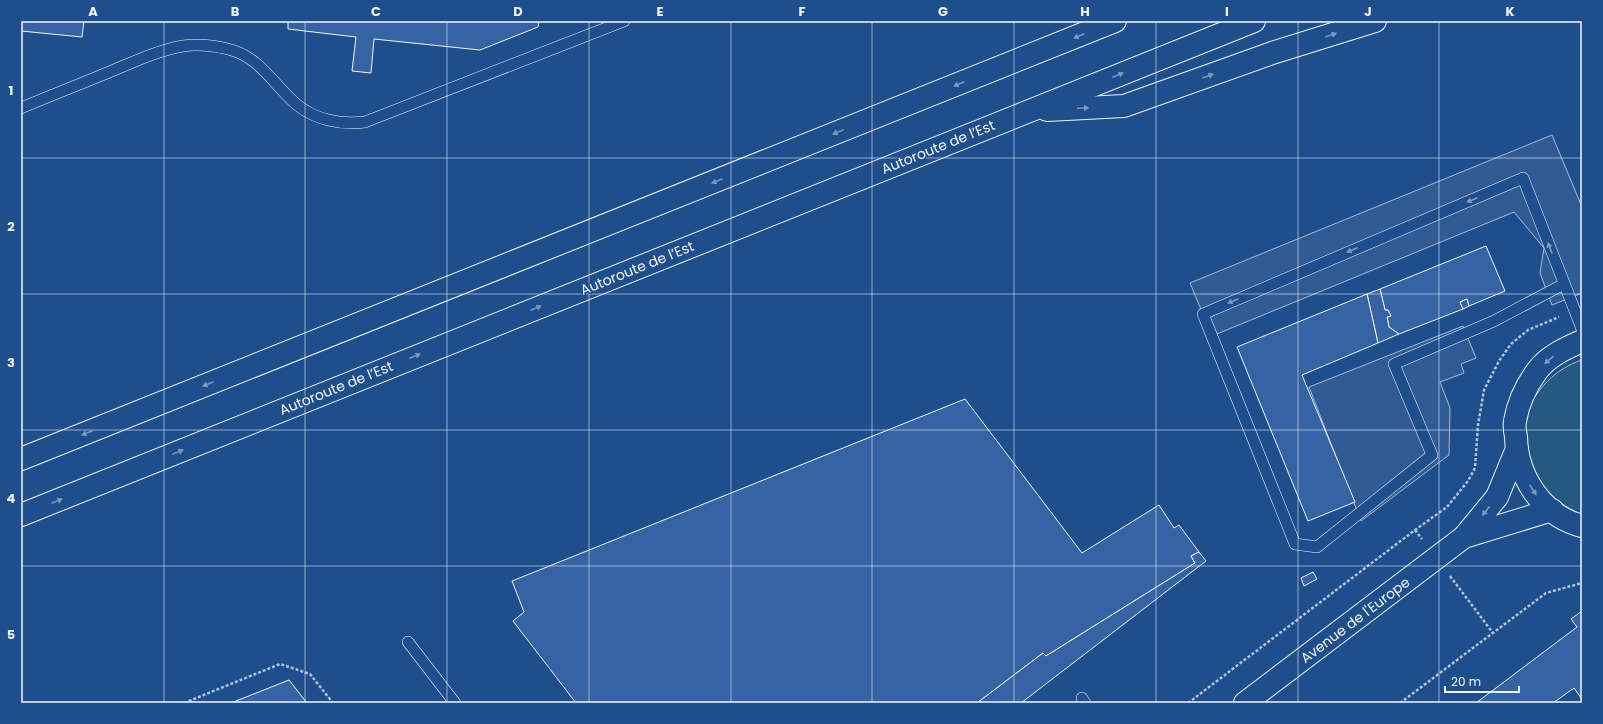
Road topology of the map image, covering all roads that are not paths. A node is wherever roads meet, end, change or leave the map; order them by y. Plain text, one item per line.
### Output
1 (624, 21) edge
2 (1115, 21) edge
3 (1254, 21) edge
4 (1375, 21) edge
5 (21, 108) edge
6 (1030, 110) junction
7 (1564, 284) junction
8 (1582, 329) edge
9 (1582, 340) edge
10 (1516, 452) junction
11 (21, 460) edge
12 (1552, 510) junction
13 (21, 515) edge
14 (1582, 526) edge
15 (1464, 537) junction
16 (408, 642) dead end
17 (454, 703) edge
18 (1245, 703) edge

1 - 5 lane
2 -> 11 main road
6 -> 3 main road, Autoroute de l’Est
6 -> 4 main road
13 -> 6 main road, Autoroute de l’Est
7 -> 7 lane
7 - 8 lane
9 -> 10 main road
10 -> 12 main road
10 -> 15 main road, Avenue de l'Europe
12 - 14 main road
12 - 15 main road, Avenue de l'Europe
15 - 18 main road, Avenue de l'Europe
16 - 17 lane

